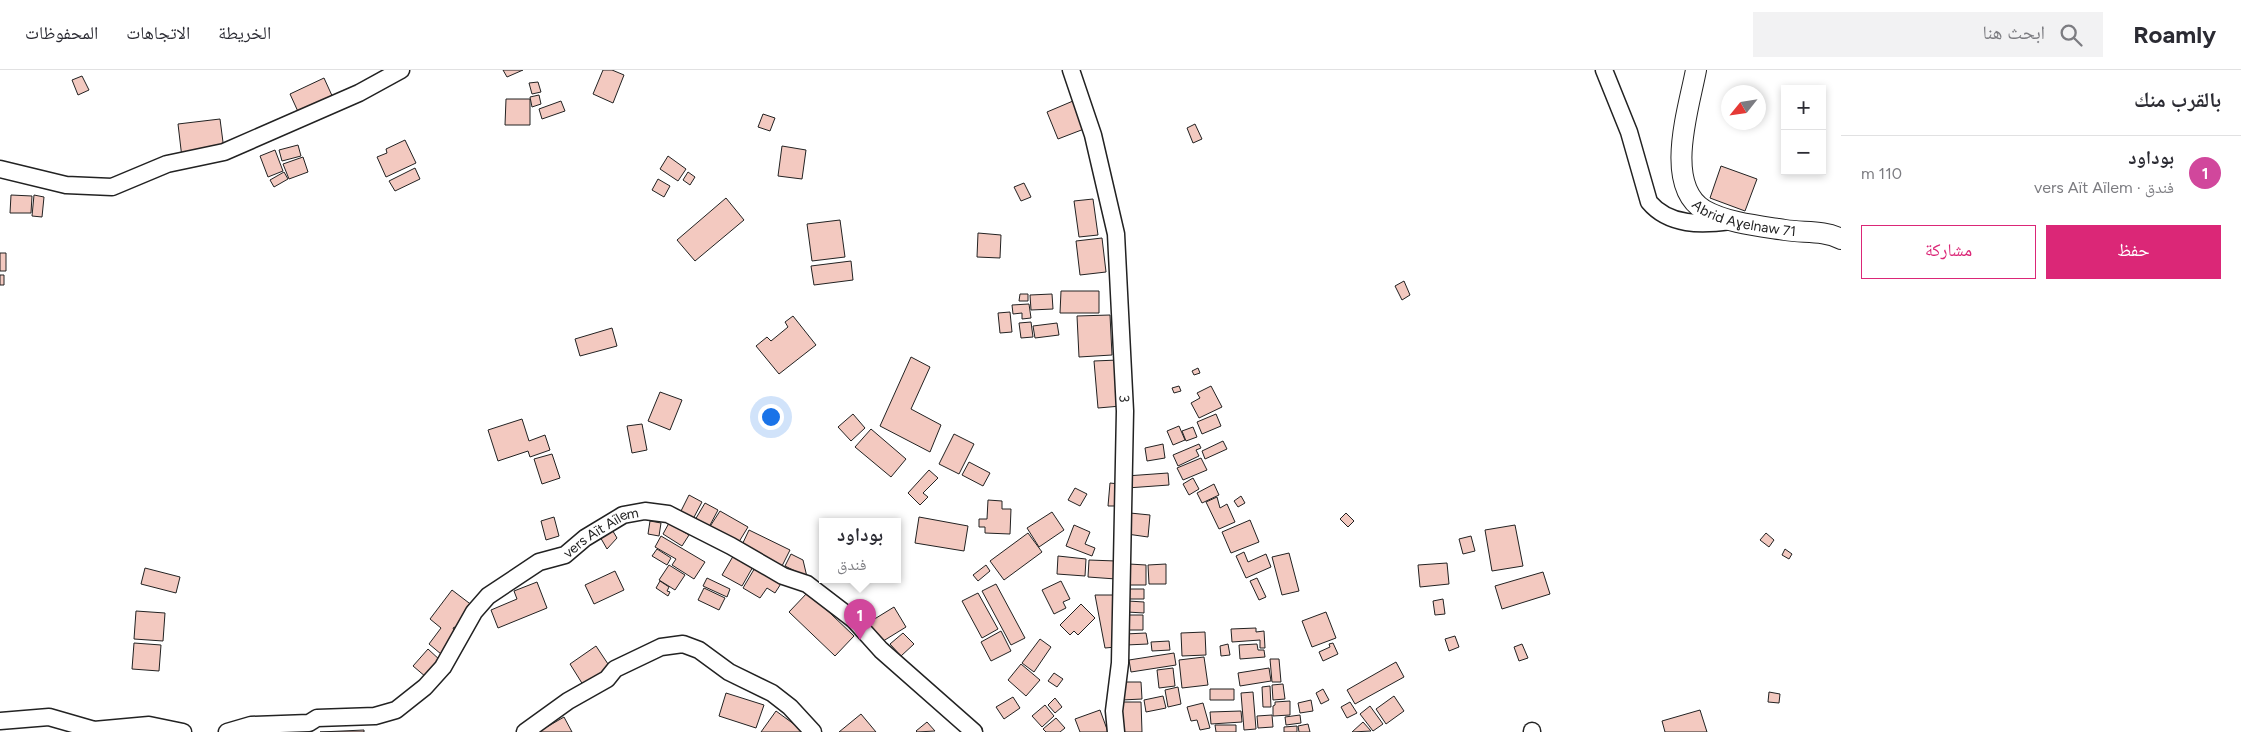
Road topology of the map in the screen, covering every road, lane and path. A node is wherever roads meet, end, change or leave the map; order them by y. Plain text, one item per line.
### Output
1 (401, 70) edge
2 (1071, 70) edge
3 (1604, 70) edge
4 (1696, 70) edge
5 (0, 169) edge
6 (1732, 220) junction
7 (1841, 240) edge
8 (0, 721) edge
9 (183, 732) edge
10 (227, 732) edge
11 (525, 732) edge
12 (813, 732) edge
13 (974, 732) edge
14 (1116, 732) edge

1 - 5 street
2 - 14 street, 3
3 - 6 street
4 - 6 main road, Abrid Aɣelnaw 71
6 - 7 main road, Abrid Aɣelnaw 71
8 - 9 street
10 - 13 street, vers Aït Aïlem
11 - 12 street

